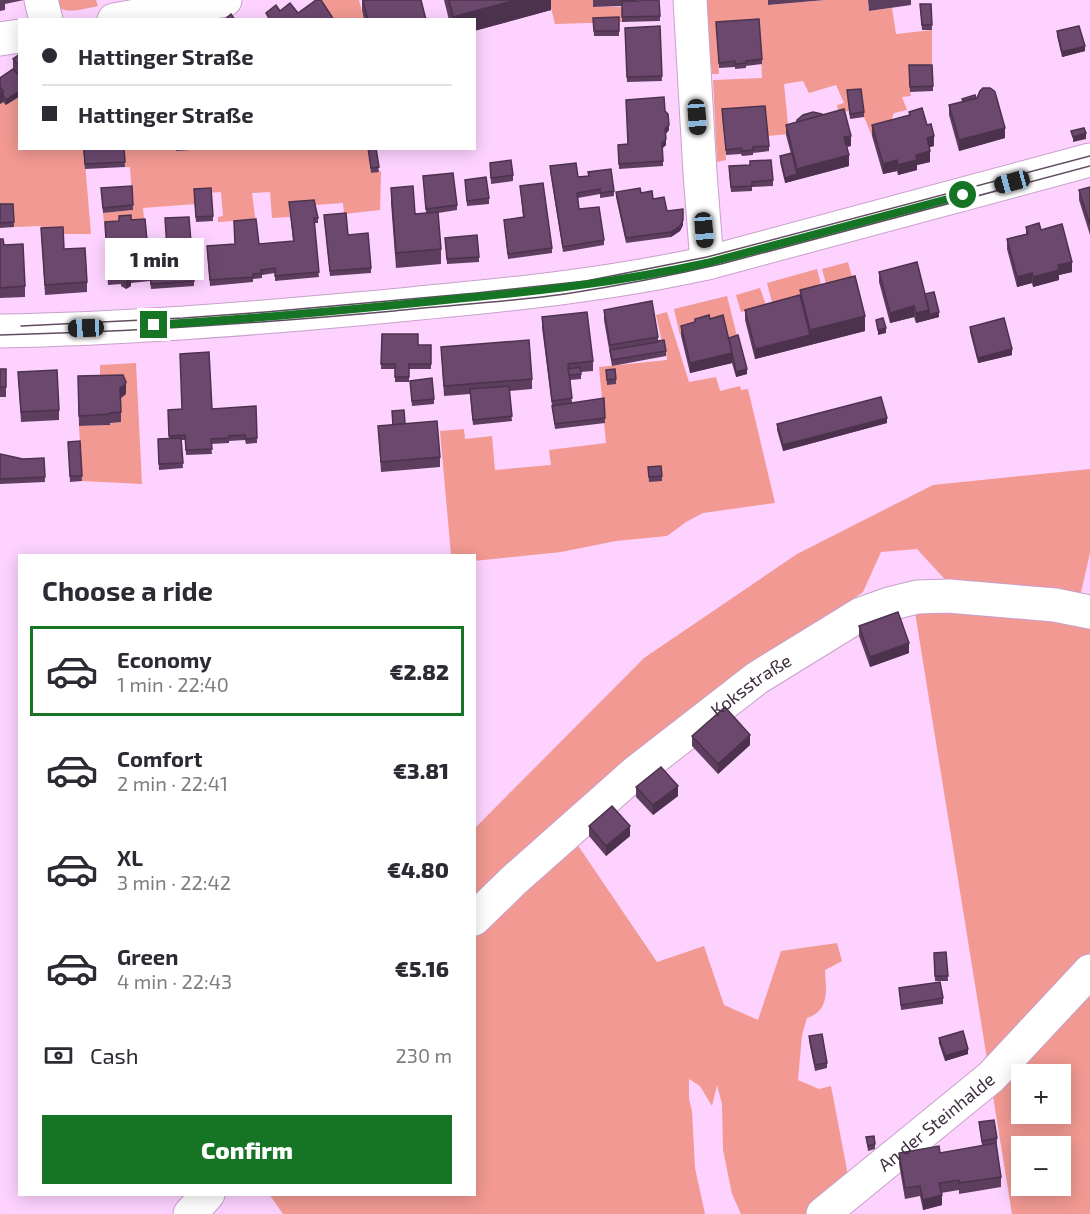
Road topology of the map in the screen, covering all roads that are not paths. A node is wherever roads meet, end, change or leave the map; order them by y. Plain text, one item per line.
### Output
1 (41, 0) edge
2 (225, 0) edge
3 (690, 0) edge
4 (46, 18) edge
5 (125, 18) edge
6 (18, 36) edge
7 (0, 39) edge
8 (1090, 160) edge
9 (707, 263) junction
10 (0, 331) edge
11 (1090, 612) edge
12 (476, 917) edge
13 (1090, 971) edge
14 (206, 1196) edge
15 (190, 1214) edge
16 (823, 1214) edge

1 - 4 street
2 - 5 street
3 - 9 street
6 - 7 street
8 - 9 street
9 - 10 street
11 - 12 street, Koksstraße
13 - 16 street, An der Steinhalde
14 - 15 street

